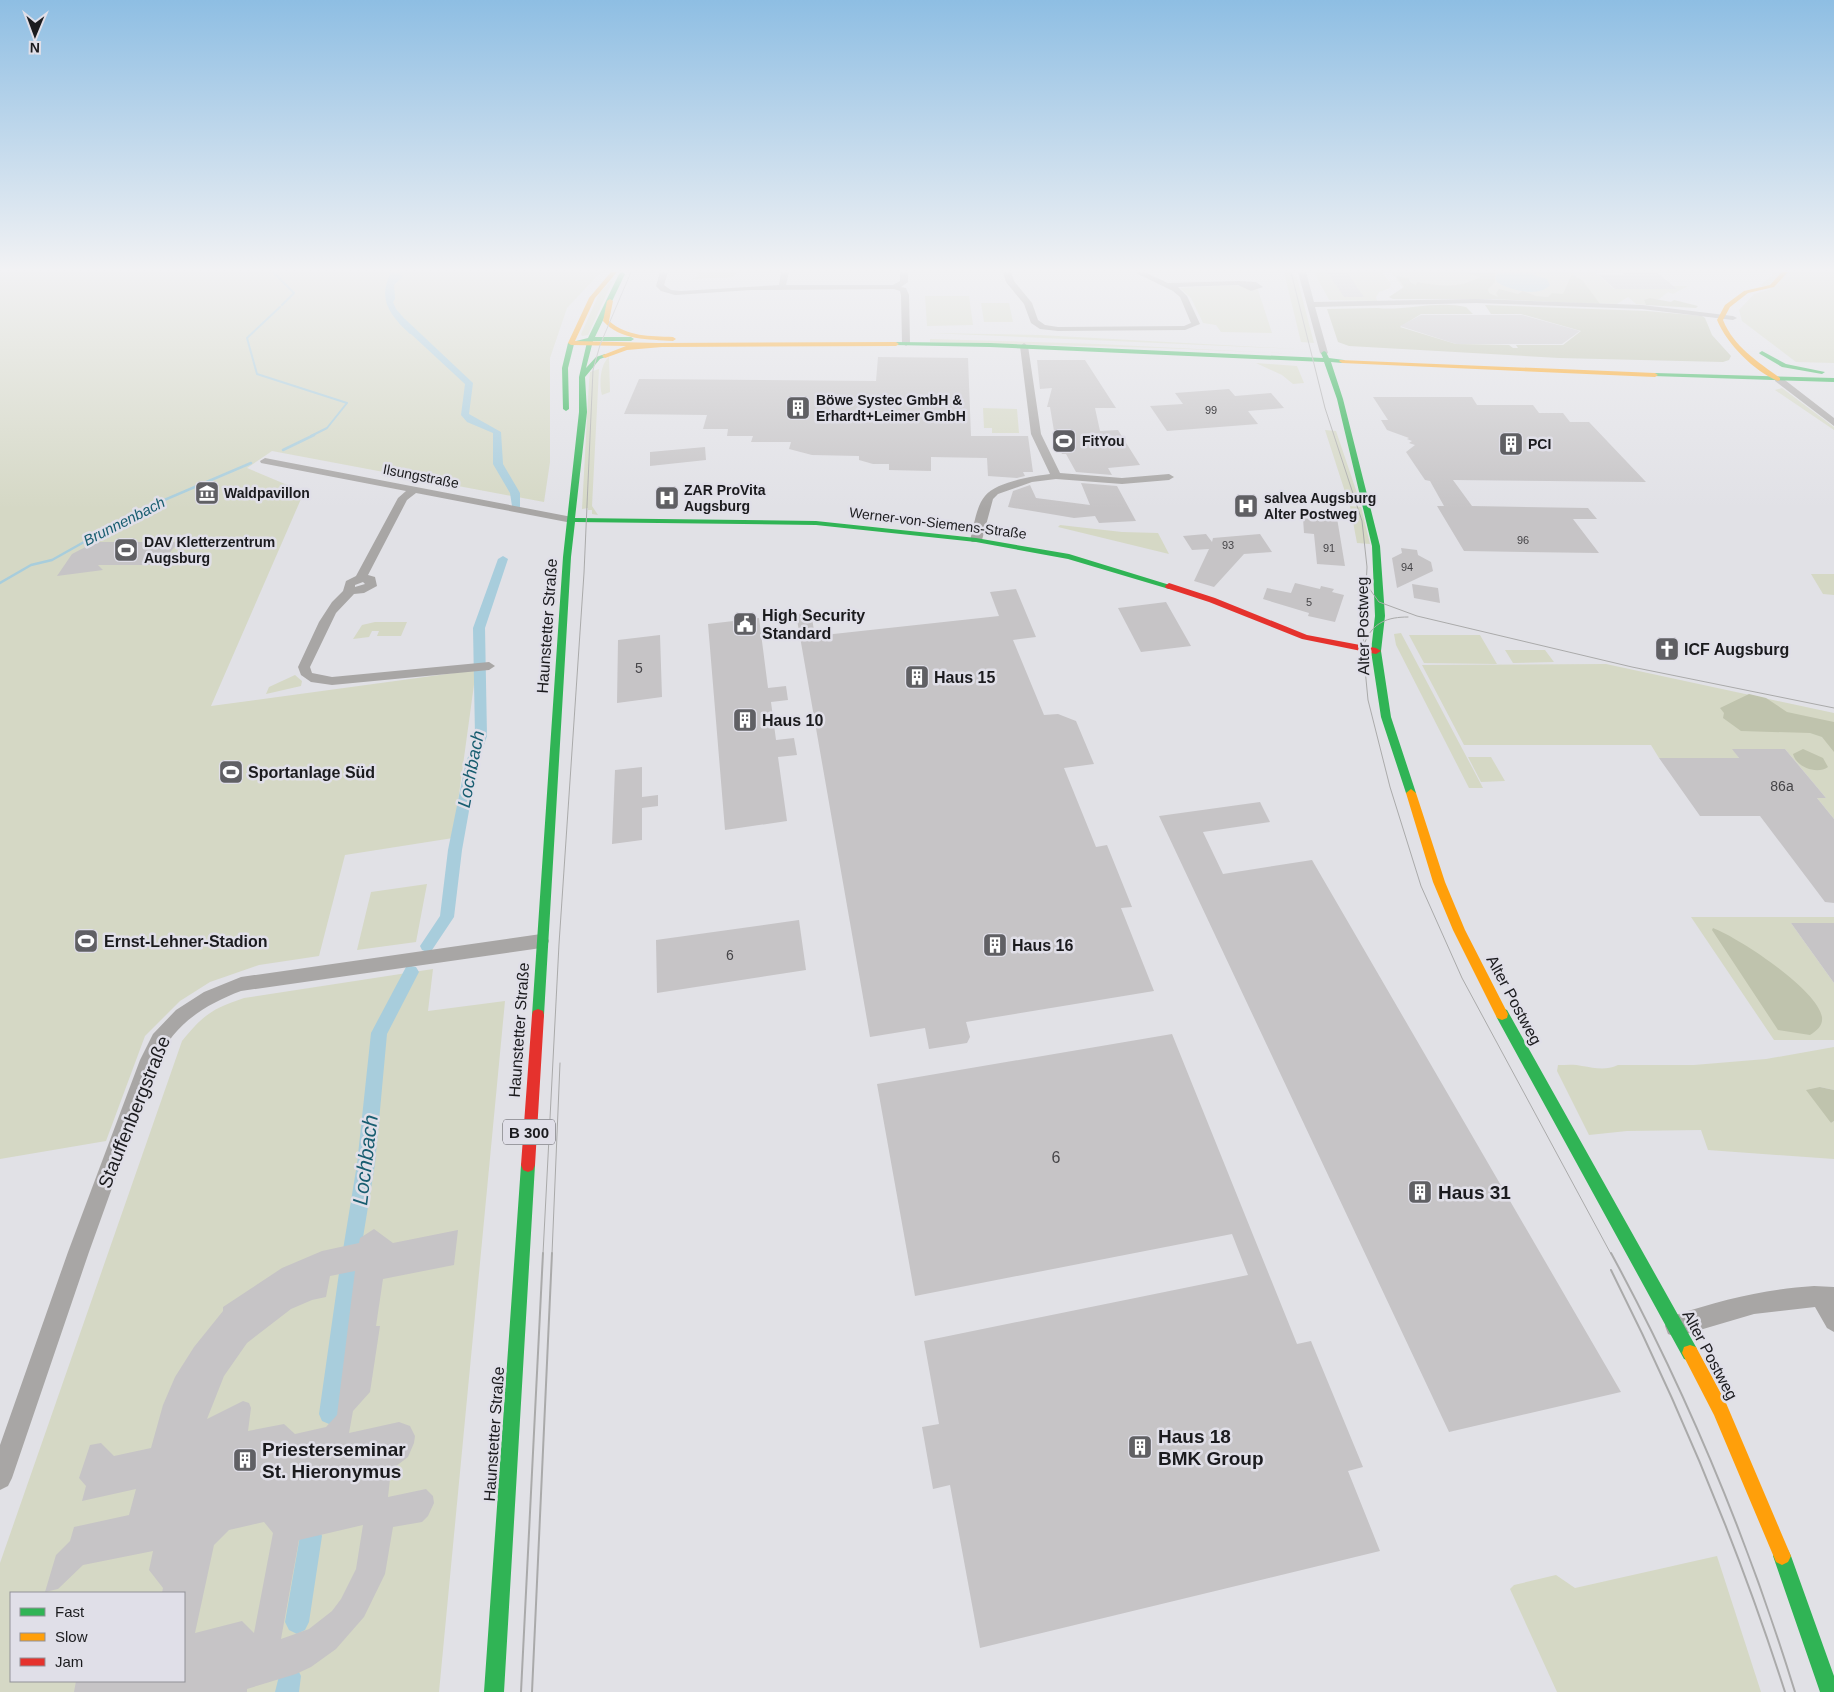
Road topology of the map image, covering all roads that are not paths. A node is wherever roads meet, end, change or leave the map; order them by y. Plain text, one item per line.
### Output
1 (569, 351) edge
2 (587, 351) edge
3 (614, 351) edge
4 (1025, 351) edge
5 (1173, 351) edge
6 (1240, 351) edge
7 (1324, 351) edge
8 (1744, 351) edge
9 (1754, 351) edge
10 (1760, 351) edge
11 (1325, 356) junction
12 (1822, 372) junction
13 (1834, 372) edge
14 (1774, 374) junction
15 (582, 377) junction
16 (1793, 380) junction
17 (1834, 380) edge
18 (1834, 411) edge
19 (1834, 423) edge
20 (265, 460) dead end
21 (578, 460) junction
22 (1056, 476) junction
23 (1169, 477) dead end
24 (414, 490) junction
25 (572, 520) junction
26 (976, 540) junction
27 (1376, 651) junction
28 (484, 666) dead end
29 (541, 941) junction
30 (1828, 1297) edge
31 (1834, 1321) edge
32 (1676, 1326) junction
33 (0, 1478) edge
34 (494, 1692) edge
35 (1830, 1692) edge

1 - 21 main road, Haunstetter Straße / B 300
2 - 15 main road, Haunstetter Straße
3 - 15 main road
4 - 22 street
5 - 11 main road
6 - 11 main road
7 - 11 street, Alter Postweg
8 - 14 main road
9 - 14 main road
10 - 12 main road
11 - 14 main road
11 - 14 main road
11 - 27 main road, Alter Postweg
12 - 13 main road
12 - 14 main road
14 - 16 main road
14 - 19 street
15 - 21 main road, Haunstetter Straße / B 300
16 - 17 main road
16 - 18 street
20 - 24 street, Ilsungstraße
21 - 25 main road, Haunstetter Straße / B 300
22 - 23 street
22 - 26 street
24 - 25 street, Ilsungstraße
24 - 28 street
25 - 26 main road, Werner-von-Siemens-Straße
25 - 29 main road, Haunstetter Straße / B 300
26 - 27 main road, Werner-von-Siemens-Straße
27 - 32 main road, Alter Postweg
29 - 33 street, Stauffenbergstraße
29 - 34 main road, Haunstetter Straße / B 300
30 - 31 street
30 - 32 street
32 - 35 main road, Alter Postweg

